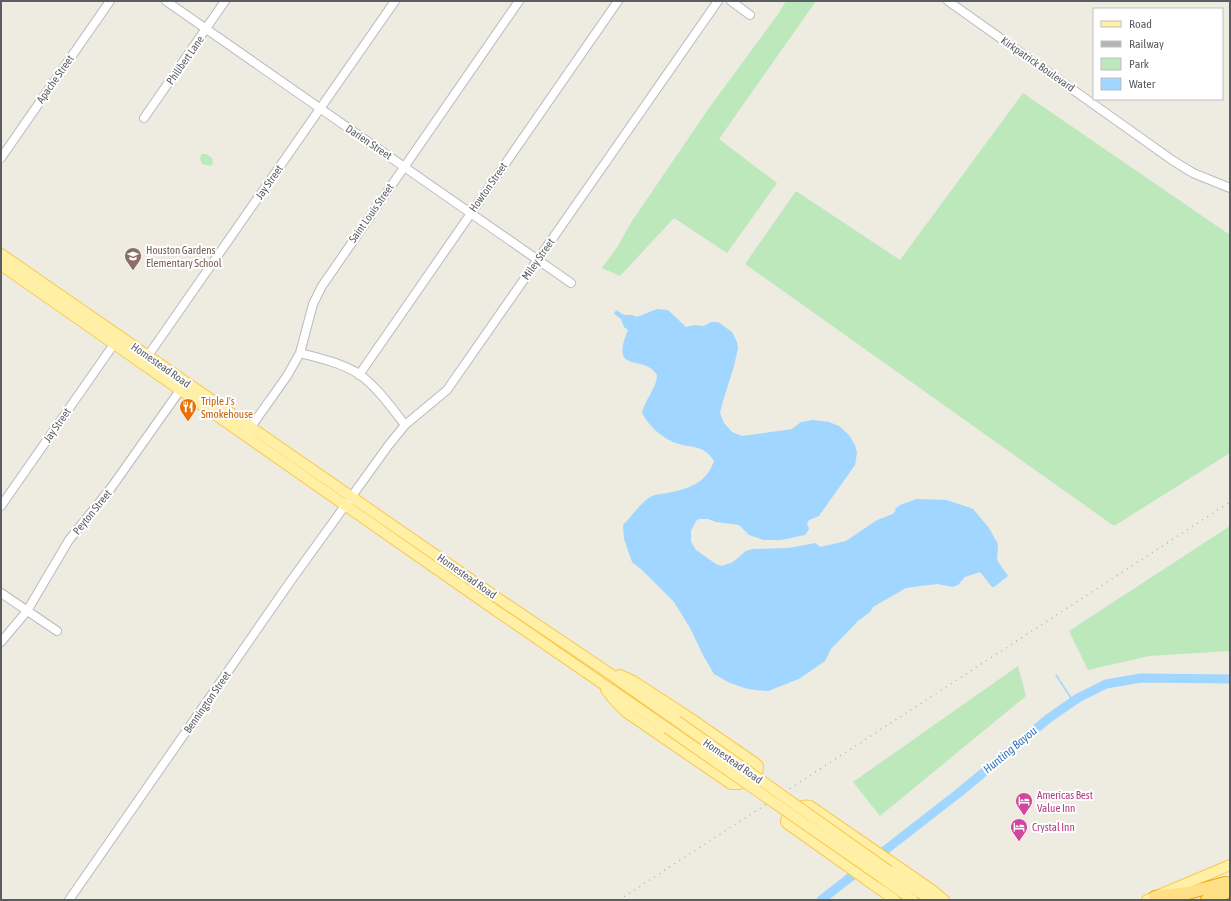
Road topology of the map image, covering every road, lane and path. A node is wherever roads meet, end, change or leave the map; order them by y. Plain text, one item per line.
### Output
1 (110, 1) edge
2 (166, 1) edge
3 (225, 1) edge
4 (395, 1) edge
5 (519, 1) edge
6 (618, 1) edge
7 (718, 1) edge
8 (731, 1) edge
9 (948, 1) edge
10 (750, 15) dead end
11 (206, 29) junction
12 (320, 108) junction
13 (144, 118) dead end
14 (1, 158) edge
15 (404, 166) junction
16 (1230, 188) edge
17 (471, 212) junction
18 (1, 254) edge
19 (538, 259) junction
20 (1, 264) edge
21 (571, 283) dead end
22 (114, 344) junction
23 (300, 353) junction
24 (146, 360) junction
25 (359, 375) junction
26 (182, 386) junction
27 (405, 425) junction
28 (251, 426) junction
29 (244, 435) junction
30 (351, 496) junction
31 (345, 505) junction
32 (1, 506) edge
33 (1, 593) edge
34 (27, 611) junction
35 (57, 631) dead end
36 (1, 642) edge
37 (603, 669) junction
38 (601, 682) junction
39 (1230, 865) edge
40 (889, 871) junction
41 (1230, 884) edge
42 (1230, 891) edge
43 (1151, 899) edge
44 (70, 900) edge
45 (895, 900) edge
46 (914, 900) edge
47 (931, 900) edge
48 (944, 900) edge
49 (1208, 900) edge

1 - 14 street, Apache Street
2 - 11 street, Darien Street
3 - 11 street, Philibert Lane
4 - 12 street, Jay Street
5 - 15 street, Saint Louis Street
6 - 17 street, Howton Street
7 - 19 street, Miley Street
8 - 10 street
9 - 16 street, Kirkpatrick Boulevard
11 - 12 street, Darien Street
11 - 13 street, Philibert Lane
12 - 15 street, Darien Street
12 - 24 street, Jay Street
15 - 17 street, Darien Street
15 - 23 street, Saint Louis Street
17 - 19 street, Darien Street
17 - 25 street, Howton Street
18 - 24 main road, Homestead Road
19 - 21 street, Darien Street
19 - 27 street, Miley Street
20 - 22 main road, Homestead Road
22 - 24 main road, Homestead Road
22 - 32 street, Jay Street
23 - 25 street
23 - 28 street, Saint Louis Street
24 - 26 main road, Homestead Road
25 - 27 street
26 - 28 main road, Homestead Road
26 - 29 main road, Homestead Road
26 - 34 street, Peyton Street
27 - 30 street, Miley Street
28 - 29 street, Saint Louis Street
28 - 30 main road, Homestead Road
29 - 31 main road, Homestead Road
30 - 31 street, Miley Street
30 - 37 main road, Homestead Road
31 - 38 main road, Homestead Road
31 - 44 street, Bennington Street
33 - 34 street
34 - 35 street
34 - 36 street, Peyton Street
37 - 38 main road
37 - 40 main road, Homestead Road, bridge
38 - 40 main road, Homestead Road, bridge
39 - 43 main road
40 - 45 main road
40 - 46 main road, Homestead Road
40 - 47 main road, Homestead Road
40 - 48 main road
41 - 43 highway
42 - 49 highway

